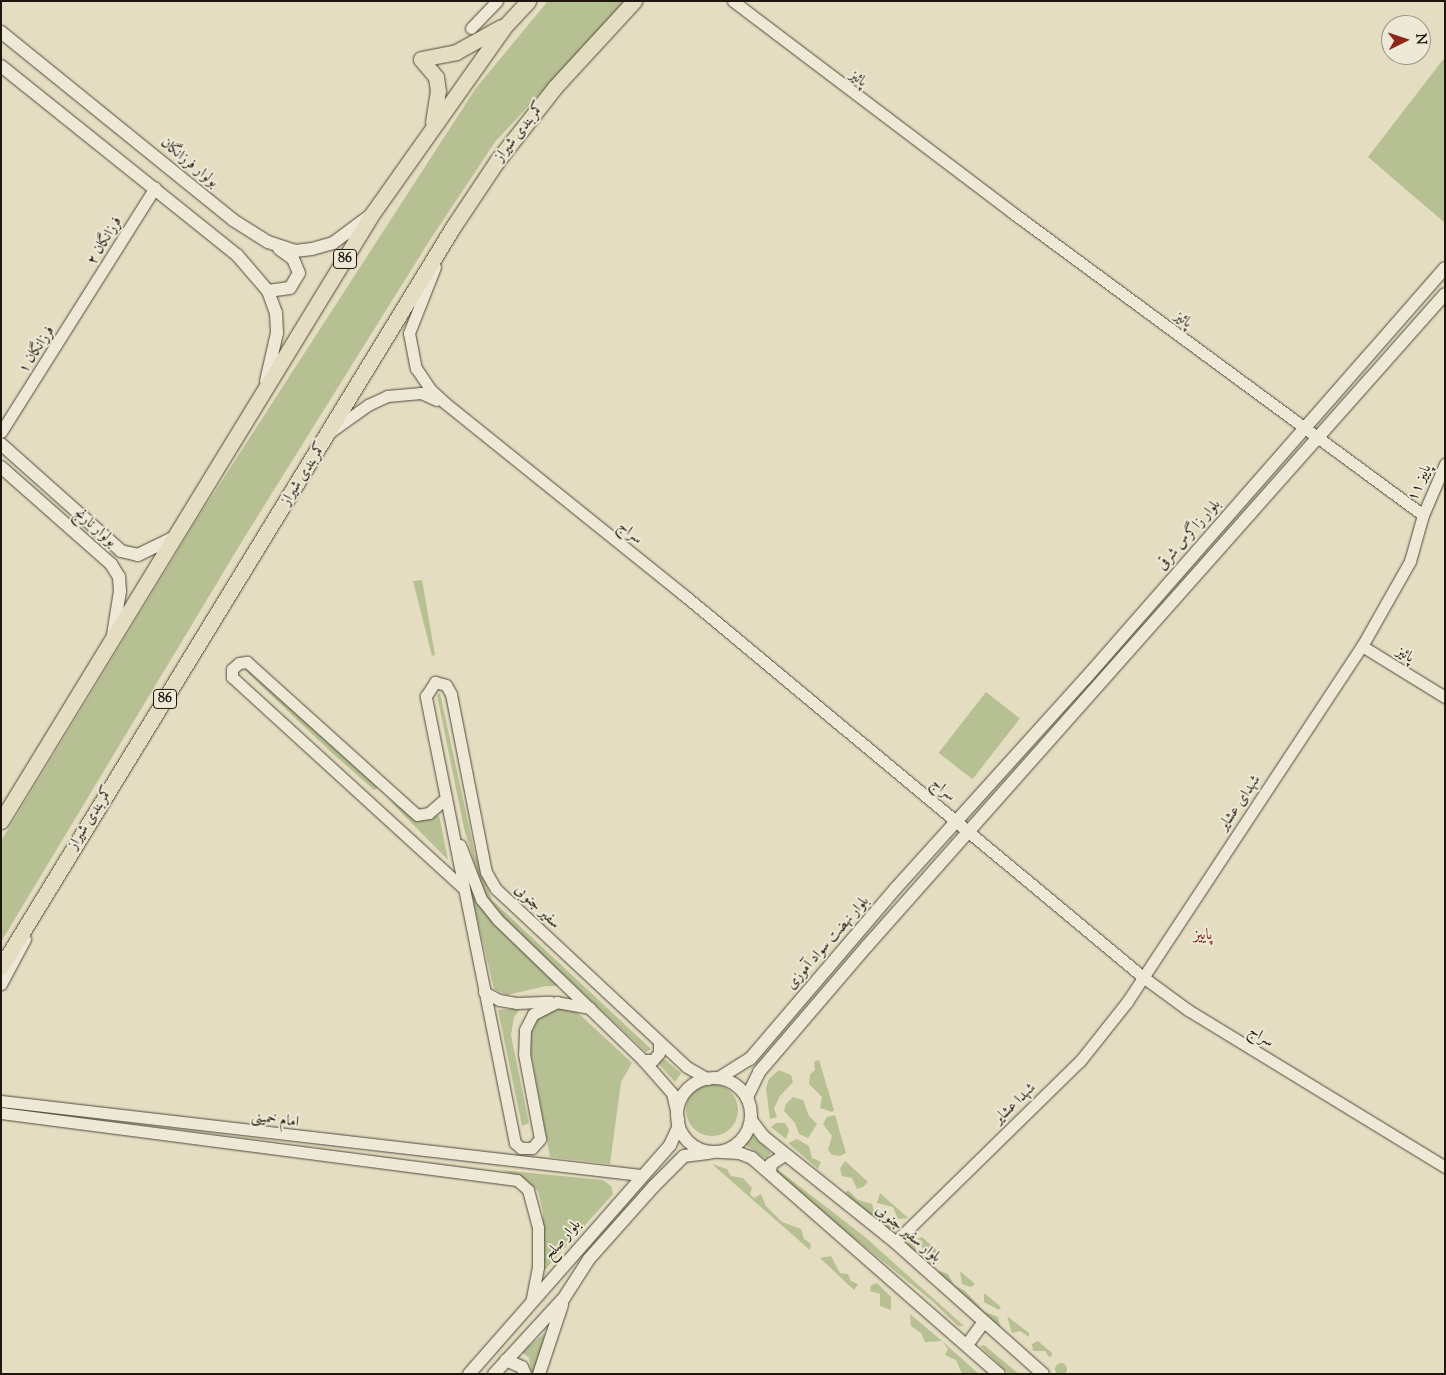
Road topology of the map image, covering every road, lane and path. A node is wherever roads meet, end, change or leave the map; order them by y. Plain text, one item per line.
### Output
1 (497, 1) edge
2 (528, 1) edge
3 (634, 1) edge
4 (733, 1) edge
5 (505, 26) junction
6 (471, 28) dead end
7 (1, 32) edge
8 (1, 66) edge
9 (432, 127) junction
10 (156, 187) junction
11 (372, 214) junction
12 (453, 227) junction
13 (268, 242) junction
14 (1445, 268) edge
15 (268, 291) junction
16 (1445, 294) edge
17 (80, 310) joint
18 (1350, 374) junction
19 (1362, 386) junction
20 (263, 394) junction
21 (445, 403) junction
22 (1303, 428) junction
23 (1, 432) edge
24 (329, 433) junction
25 (1317, 439) junction
26 (1, 444) edge
27 (1445, 464) edge
28 (1, 467) edge
29 (1250, 489) junction
30 (1262, 501) junction
31 (1423, 514) junction
32 (173, 538) junction
33 (121, 551) junction
34 (111, 564) junction
35 (113, 636) junction
36 (1362, 646) junction
37 (1110, 651) junction
38 (1122, 661) junction
39 (1445, 697) edge
40 (389, 790) junction
41 (446, 798) junction
42 (375, 805) junction
43 (451, 820) junction
44 (1, 821) edge
45 (956, 822) junction
46 (970, 833) junction
47 (463, 888) junction
48 (41, 901) junction
49 (1, 967) edge
50 (1143, 977) junction
51 (1, 984) edge
52 (484, 992) junction
53 (556, 1002) junction
54 (590, 1008) junction
55 (770, 1036) junction
56 (659, 1042) junction
57 (780, 1047) junction
58 (643, 1060) junction
59 (713, 1078) junction
60 (747, 1098) junction
61 (2, 1105) edge
62 (752, 1120) junction
63 (678, 1123) junction
64 (716, 1152) junction
65 (432, 1154) junction
66 (785, 1154) junction
67 (1445, 1166) edge
68 (430, 1167) junction
69 (770, 1173) junction
70 (641, 1175) junction
71 (894, 1242) junction
72 (564, 1298) junction
73 (532, 1299) junction
74 (984, 1322) junction
75 (967, 1345) junction
76 (506, 1360) junction
77 (469, 1374) edge
78 (494, 1374) edge
79 (525, 1374) edge
80 (539, 1374) edge
81 (999, 1374) edge
82 (1043, 1374) edge

1 - 6 street
2 - 5 highway, 86
3 - 12 highway, کمربندی شیراز / 86
4 - 22 street, پائیز
5 - 9 highway, 86
5 - 9 highway
7 - 13 main road, بولوار فرزانگان
8 - 10 main road
9 - 11 highway, 86
10 - 15 main road
10 - 17 street, فرزانگان ۲
11 - 13 main road, بولوار فرزانگان
11 - 20 highway, 86
12 - 21 street
12 - 24 highway, کمربندی شیراز / 86
13 - 15 main road
14 - 18 main road, بلوار زاگرس شرقی
15 - 20 main road
16 - 19 main road
17 - 23 street, فرزانگان ۱
18 - 19 main road
18 - 22 main road, بلوار زاگرس شرقی
19 - 25 main road
20 - 32 highway, 86
21 - 24 street
21 - 45 street, سراج
22 - 25 street, پائیز
22 - 29 main road, بلوار زاگرس شرقی
24 - 48 highway, کمربندی شیراز / 86
25 - 30 main road
25 - 31 street, پائیز
26 - 33 main road, بولوار نارنج
27 - 31 street, پاییز ۱۱
28 - 34 main road, بولوار نارنج
29 - 30 main road
29 - 37 main road, بلوار زاگرس شرقی
30 - 38 main road
31 - 36 street
32 - 33 main road, بولوار نارنج
32 - 35 highway, 86
33 - 34 main road
34 - 35 main road, بولوار نارنج
35 - 44 highway, 86
36 - 39 street, پائیز
36 - 50 street, شهدای عشایر
37 - 38 main road
37 - 45 main road, بلوار زاگرس شرقی
38 - 46 main road
40 - 41 street
40 - 42 street
40 - 42 street
41 - 43 street
41 - 56 street, سفیر جنوبی
42 - 47 street
43 - 47 street
43 - 54 street
45 - 46 street, سراج
45 - 55 main road, بلوار نهضت سواد آموزی
46 - 50 street, سراج
46 - 57 main road
47 - 52 street
48 - 49 highway, کمربندی شیراز / 86
48 - 51 street
50 - 67 street, سراج
50 - 71 street, شهدا عشایر
52 - 53 street
52 - 53 street
53 - 54 street
54 - 58 street
55 - 57 main road
55 - 59 main road, بلوار نهضت سواد آموزی
56 - 58 street
56 - 59 street, سفیر جنوبی
57 - 60 main road
58 - 63 street
59 - 60 main road
59 - 63 main road
60 - 62 main road
61 - 65 street, امام خمینی
61 - 68 street, امام خمینی
62 - 64 main road
62 - 66 main road, بلوار سفیر جنوبی
63 - 64 main road
63 - 70 main road, بلوار صلح
64 - 69 main road
64 - 72 main road, بلوار صلح
65 - 68 street
65 - 70 street, امام خمینی
66 - 69 main road
66 - 71 main road, بلوار سفیر جنوبی
68 - 73 street, امام خمینی
69 - 75 main road
70 - 73 main road, بلوار صلح
71 - 74 main road, بلوار سفیر جنوبی
72 - 76 main road, بلوار صلح
72 - 80 main road
73 - 77 main road, بلوار صلح
74 - 75 main road
74 - 82 main road, بلوار سفیر جنوبی
75 - 81 main road
76 - 78 main road, بلوار صلح
76 - 79 main road

